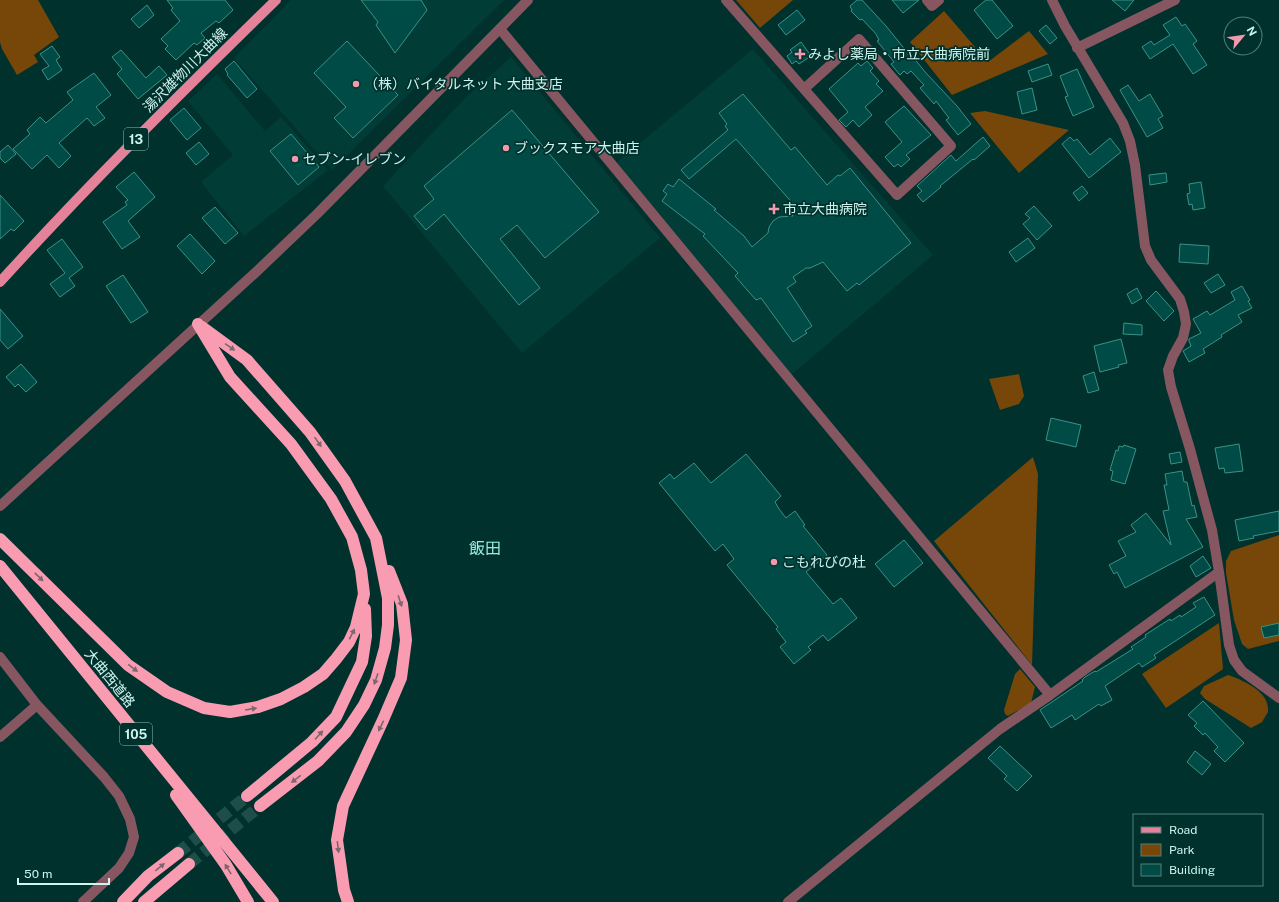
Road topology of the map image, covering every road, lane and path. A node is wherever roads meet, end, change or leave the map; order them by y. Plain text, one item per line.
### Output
1 (276, 0) edge
2 (528, 0) edge
3 (726, 0) edge
4 (927, 0) edge
5 (939, 0) edge
6 (1052, 0) edge
7 (1175, 0) edge
8 (500, 29) junction
9 (1077, 48) junction
10 (804, 89) junction
11 (0, 282) edge
12 (198, 324) junction
13 (0, 506) edge
14 (376, 538) junction
15 (0, 539) edge
16 (0, 566) edge
17 (1219, 572) junction
18 (364, 594) junction
19 (0, 657) edge
20 (1050, 695) junction
21 (1279, 698) edge
22 (37, 705) junction
23 (0, 736) edge
24 (247, 796) tunnel mouth
25 (260, 806) tunnel mouth
26 (178, 852) tunnel mouth
27 (189, 864) tunnel mouth
28 (83, 902) edge
29 (123, 902) edge
30 (144, 902) edge
31 (248, 902) edge
32 (273, 902) edge
33 (348, 902) edge
34 (788, 902) edge

1 - 11 main road, 湯沢雄物川大曲線 / 13
2 - 8 street
3 - 10 street
4 - 5 street
6 - 9 street
7 - 9 street
8 - 12 street
8 - 20 street
9 - 17 street
10 - 10 street
12 - 13 street
12 -> 14 highway
12 - 18 highway
14 -> 25 highway
14 -> 33 highway
15 -> 18 highway
31 -> 16 highway
16 - 32 highway, 大曲西道路 / 105
17 - 20 street
17 - 21 street
24 -> 18 highway
19 - 22 street
20 - 34 street
22 - 23 street
22 - 28 street
29 -> 26 highway
27 - 30 highway

